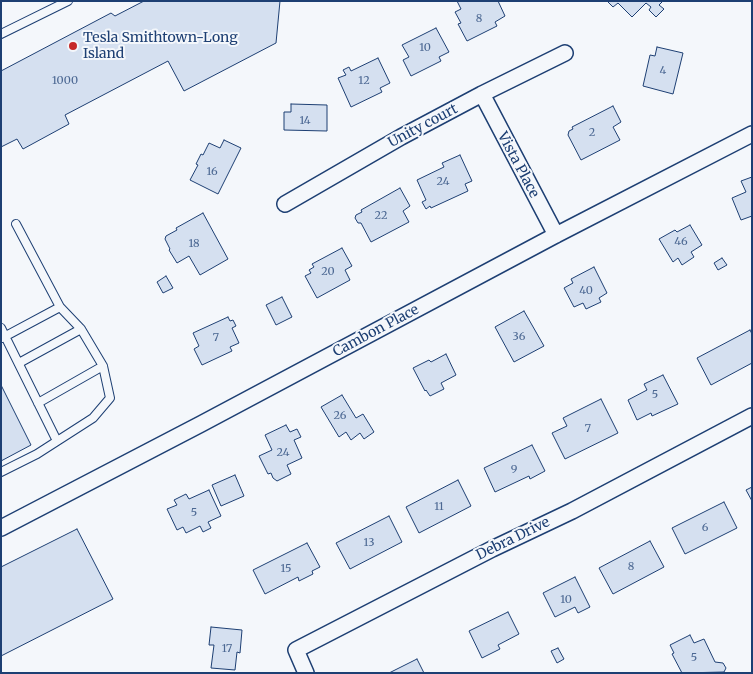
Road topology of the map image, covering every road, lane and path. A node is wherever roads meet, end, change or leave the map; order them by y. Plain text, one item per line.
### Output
1 (68, 1) edge
2 (1, 34) edge
3 (565, 53) dead end
4 (482, 94) junction
5 (752, 134) edge
6 (285, 204) dead end
7 (16, 224) dead end
8 (556, 235) junction
9 (60, 307) junction
10 (1, 328) edge
11 (81, 329) junction
12 (3, 338) edge
13 (19, 363) junction
14 (103, 366) junction
15 (38, 403) junction
16 (752, 416) edge
17 (57, 441) junction
18 (1, 472) edge
19 (1, 528) edge
20 (306, 673) edge

1 - 2 lane
3 - 4 street, Unity court
4 - 6 street, Unity court
4 - 8 street, Vista Place
5 - 8 street, Cambon Place
7 - 9 lane
8 - 19 street, Cambon Place
9 - 11 lane
9 - 12 lane
10 - 12 lane
11 - 13 lane
11 - 14 lane
12 - 13 lane
13 - 15 lane
14 - 15 lane
14 - 17 lane
15 - 17 lane
16 - 20 street, Debra Drive
17 - 18 lane

